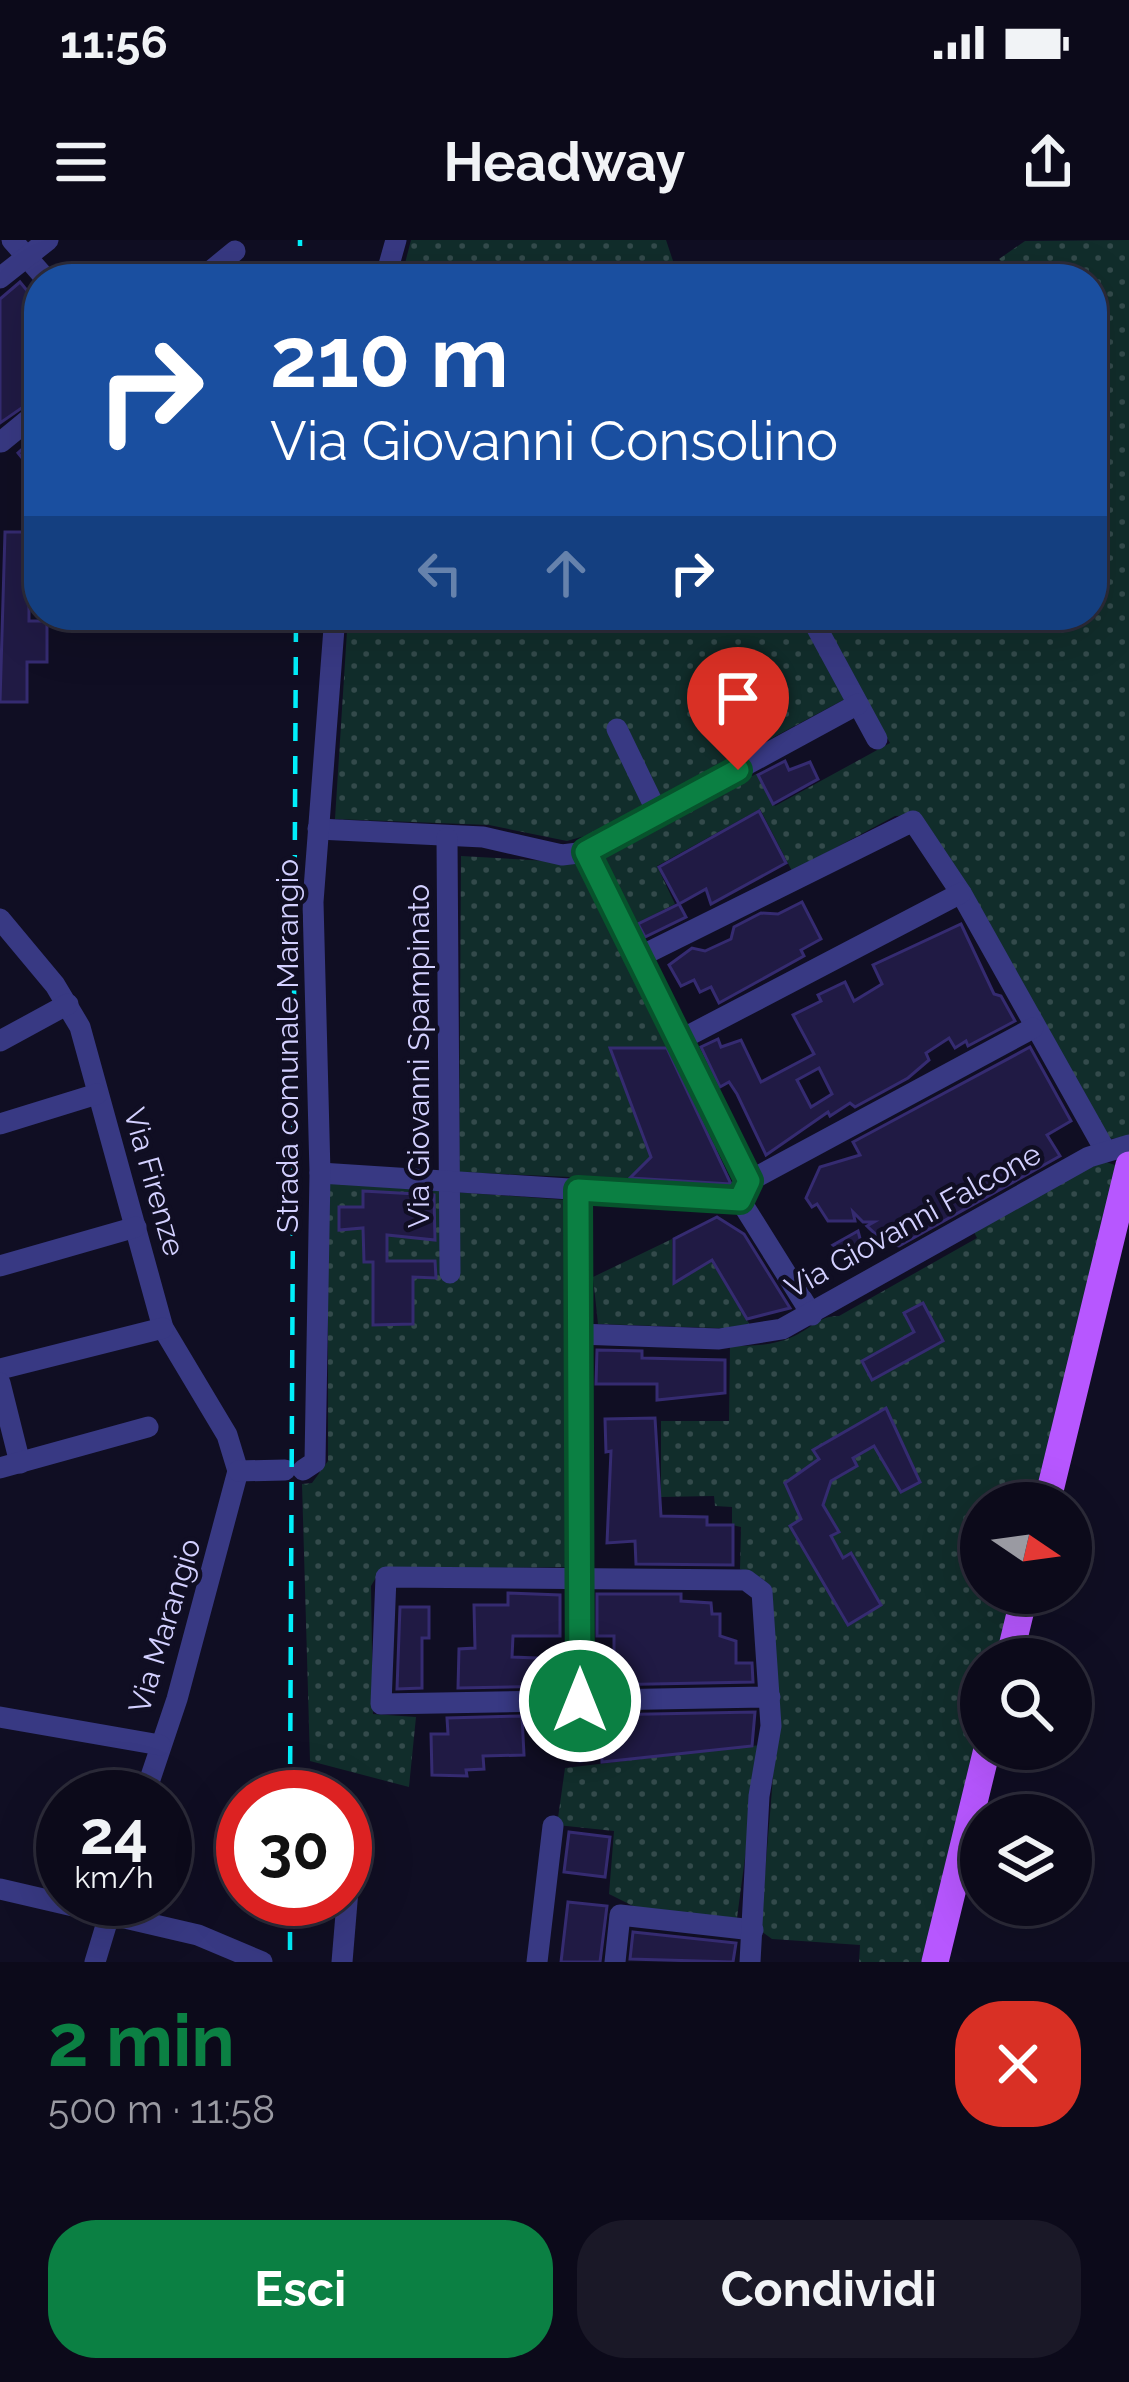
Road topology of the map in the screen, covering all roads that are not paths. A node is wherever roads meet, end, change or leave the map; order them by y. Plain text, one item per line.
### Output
1 (48, 240) edge
2 (19, 248) edge
3 (235, 251) dead end
4 (219, 264) edge
5 (0, 278) edge
6 (334, 630) edge
7 (818, 630) edge
8 (858, 704) junction
9 (616, 729) dead end
10 (877, 739) dead end
11 (658, 814) junction
12 (318, 829) junction
13 (447, 838) junction
14 (586, 852) junction
15 (962, 893) junction
16 (0, 919) edge
17 (639, 957) junction
18 (68, 1004) junction
19 (1033, 1028) junction
20 (680, 1040) junction
21 (0, 1041) edge
22 (97, 1094) junction
23 (0, 1124) edge
24 (1129, 1144) edge
25 (1117, 1158) edge
26 (320, 1173) junction
27 (449, 1182) junction
28 (578, 1190) junction
29 (745, 1190) junction
30 (136, 1227) junction
31 (0, 1266) edge
32 (450, 1273) dead end
33 (812, 1315) junction
34 (164, 1328) junction
35 (578, 1334) junction
36 (0, 1369) edge
37 (0, 1383) edge
38 (148, 1426) dead end
39 (10, 1466) edge
40 (238, 1471) junction
41 (1051, 1482) edge
42 (579, 1577) junction
43 (770, 1697) junction
44 (580, 1701) junction
45 (0, 1717) edge
46 (160, 1744) junction
47 (580, 1752) dead end
48 (152, 1770) edge
49 (982, 1770) edge
50 (553, 1826) dead end
51 (556, 1886) dead end
52 (0, 1889) edge
53 (36, 1894) edge
54 (106, 1926) edge
55 (160, 1926) edge
56 (345, 1926) edge
57 (753, 1930) junction
58 (225, 1953) edge
59 (95, 1962) edge
60 (262, 1962) edge
61 (342, 1962) edge
62 (536, 1962) edge
63 (546, 1962) edge
64 (615, 1962) edge
65 (751, 1962) edge
66 (935, 1962) edge

1 - 2 street
2 - 5 street
3 - 4 street
6 - 12 street, Strada comunale Marangio
7 - 8 street
8 - 10 street
8 - 11 street
9 - 11 street
11 - 14 street
12 - 13 street
12 - 26 street, Strada comunale Marangio
13 - 14 street
13 - 27 street, Via Giovanni Spampinato
14 - 17 street
15 - 17 street
15 - 19 street
15 - 20 street
16 - 18 street, Via Firenze
17 - 20 street
18 - 21 street
18 - 22 street, Via Firenze
19 - 25 street
19 - 29 street
20 - 29 street
22 - 23 street
22 - 30 street, Via Firenze
24 - 25 street, Via Giovanni Falcone
25 - 33 street, Via Giovanni Falcone
25 - 41 main road
26 - 27 street
26 - 40 street, Strada comunale Marangio
27 - 28 street
27 - 32 street, Via Giovanni Spampinato
28 - 29 street
28 - 35 street
29 - 33 street
30 - 31 street
30 - 34 street, Via Firenze
33 - 35 street, Via Giovanni Falcone
34 - 36 street
34 - 40 street, Via Firenze
35 - 42 street
37 - 39 street
38 - 39 street
40 - 46 street, Via Marangio
42 - 43 street
42 - 44 street
42 - 44 street
43 - 44 street
43 - 57 street
44 - 47 street
45 - 46 street
46 - 48 street, Via Marangio
49 - 66 main road
50 - 62 street
51 - 63 street
52 - 53 street
54 - 59 street
55 - 58 street
56 - 61 street
57 - 64 street
57 - 65 street
58 - 60 street

